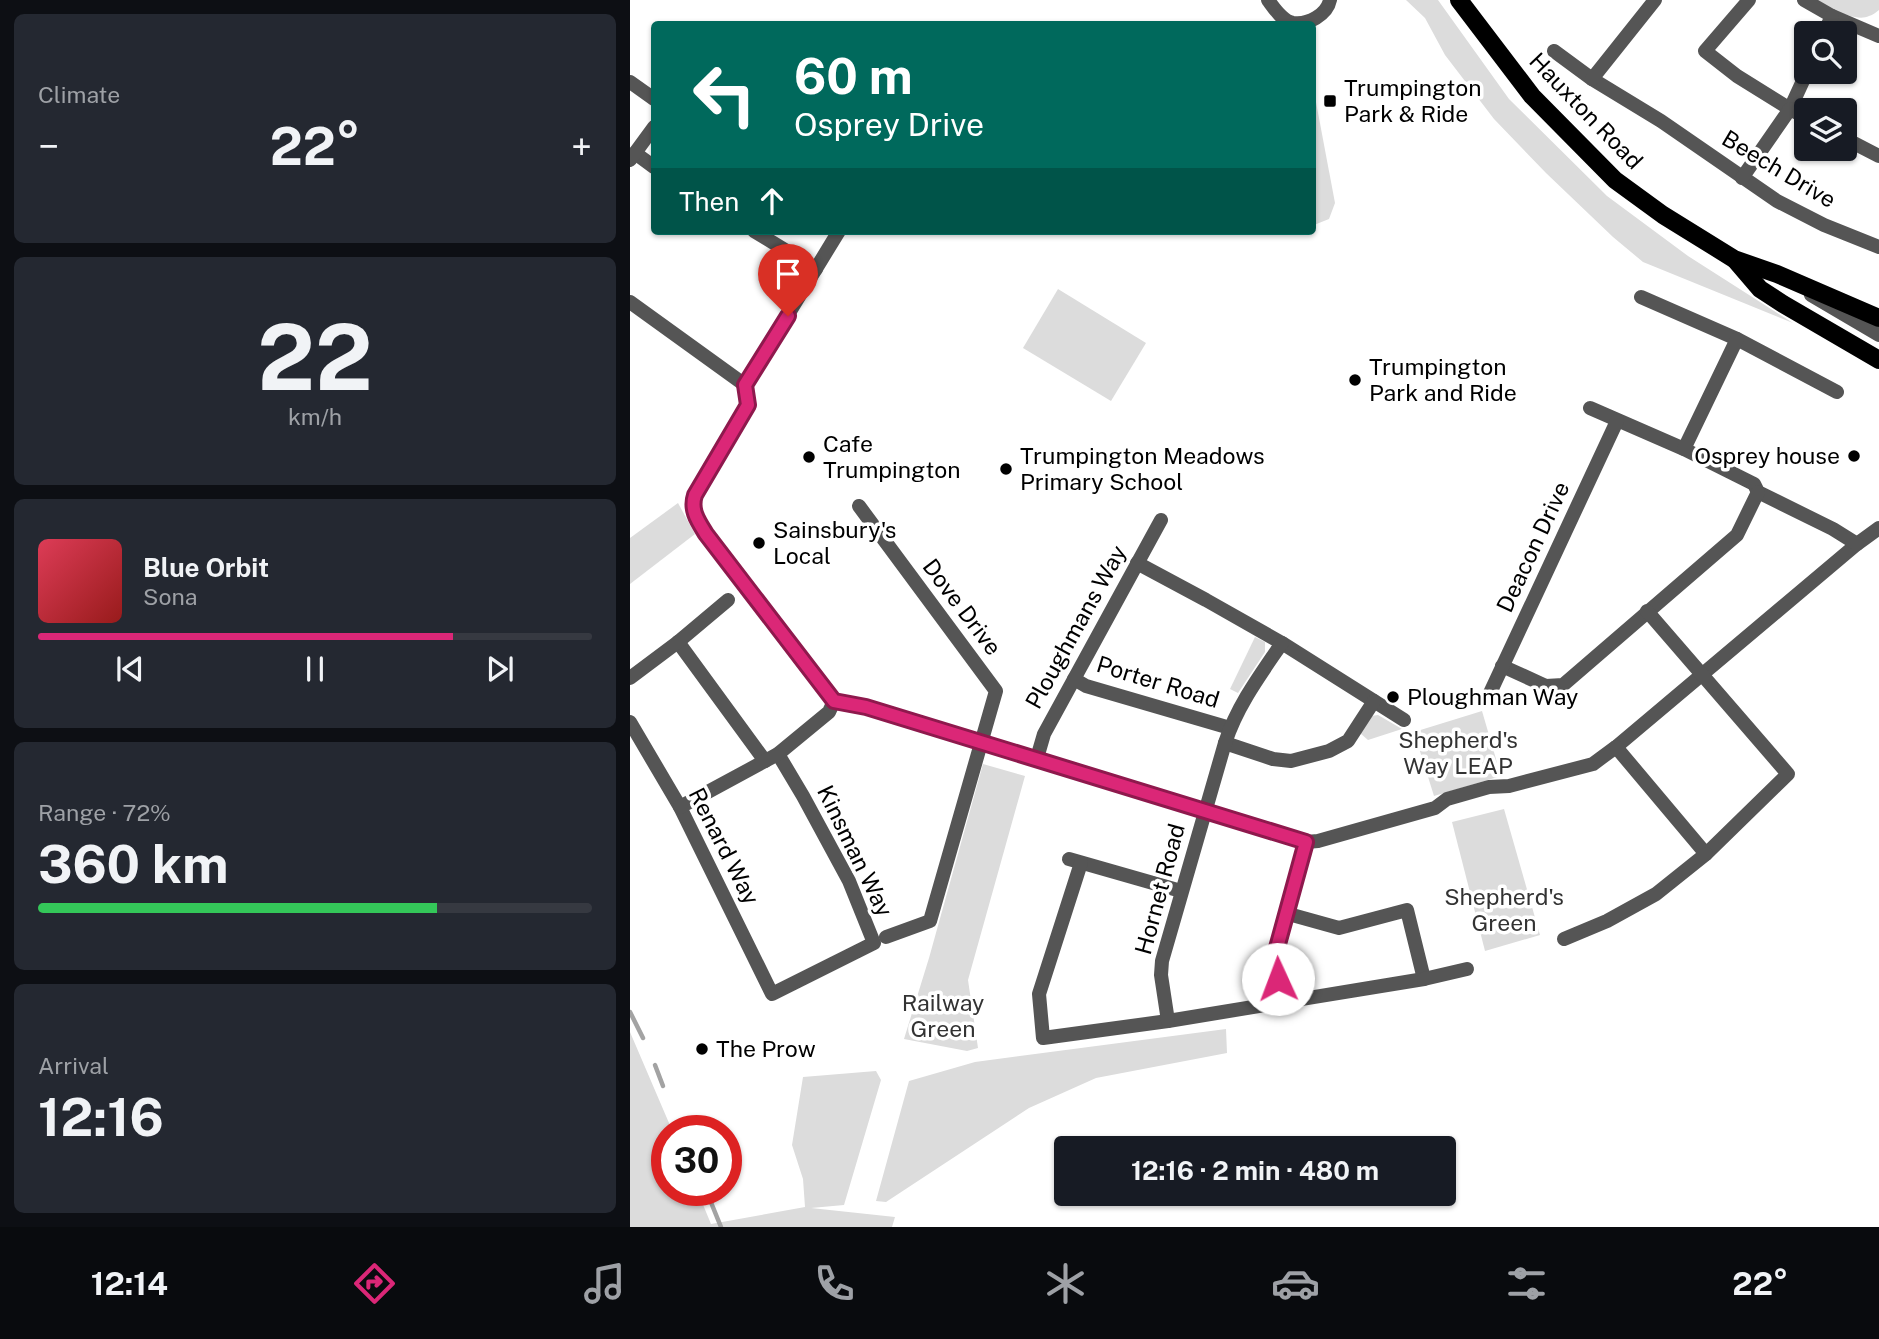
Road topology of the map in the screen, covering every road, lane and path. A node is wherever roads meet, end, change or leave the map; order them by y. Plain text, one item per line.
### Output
1 (1268, 0) edge
2 (1329, 0) edge
3 (1459, 0) edge
4 (1655, 0) edge
5 (1749, 0) edge
6 (1804, 0) edge
7 (1832, 16) junction
8 (1289, 21) edge
9 (1309, 21) edge
10 (1830, 21) edge
11 (1878, 34) edge
12 (1554, 51) dead end
13 (1592, 79) junction
14 (630, 82) edge
15 (1801, 84) edge
16 (651, 97) edge
17 (1790, 109) junction
18 (1794, 111) edge
19 (651, 131) edge
20 (1857, 145) edge
21 (1879, 156) edge
22 (633, 157) edge
23 (651, 166) edge
24 (1742, 178) junction
25 (761, 235) edge
26 (837, 235) edge
27 (1879, 247) edge
28 (1734, 259) junction
29 (816, 269) junction
30 (1777, 274) junction
31 (1641, 297) dead end
32 (630, 302) edge
33 (1879, 318) edge
34 (1879, 335) edge
35 (1737, 339) junction
36 (1879, 360) edge
37 (745, 385) junction
38 (1837, 393) dead end
39 (1590, 408) dead end
40 (1618, 421) junction
41 (1684, 449) junction
42 (1758, 492) junction
43 (859, 506) dead end
44 (1161, 520) dead end
45 (1879, 528) edge
46 (1857, 544) junction
47 (1137, 563) junction
48 (728, 600) dead end
49 (1647, 611) junction
50 (678, 642) junction
51 (1282, 643) junction
52 (1502, 666) junction
53 (1701, 674) junction
54 (630, 678) edge
55 (1073, 679) junction
56 (1490, 693) dead end
57 (834, 701) junction
58 (1374, 701) junction
59 (1404, 720) dead end
60 (630, 722) edge
61 (1230, 728) junction
62 (1225, 743) junction
63 (981, 744) junction
64 (1616, 747) junction
65 (771, 758) junction
66 (1037, 758) junction
67 (680, 807) junction
68 (1206, 810) junction
69 (1306, 842) junction
70 (1706, 855) junction
71 (1181, 891) junction
72 (1285, 914) junction
73 (886, 937) dead end
74 (1564, 939) dead end
75 (1467, 969) dead end
76 (1424, 979) junction
77 (772, 994) joint
78 (1282, 1003) junction
79 (1168, 1021) junction

1 - 8 street
2 - 9 street
3 - 28 main road, Hauxton Road
4 - 13 street
5 - 17 street
6 - 7 street
7 - 10 street
7 - 11 street
12 - 13 street, Beech Drive
13 - 24 street, Beech Drive
14 - 16 street
15 - 17 street
17 - 18 street
17 - 24 street
19 - 22 street
20 - 21 street
22 - 23 street
24 - 27 street, Beech Drive
25 - 29 street
26 - 29 street
28 - 30 main road
28 - 36 main road
29 - 37 street
30 - 33 main road
30 - 34 street
31 - 35 street
32 - 37 street
35 - 38 street
35 - 41 street
37 - 57 street
39 - 40 street
40 - 41 street
40 - 52 street, Deacon Drive
41 - 42 street
42 - 46 street
42 - 49 street
43 - 63 street, Dove Drive
44 - 47 street, Ploughmans Way
45 - 46 street
46 - 53 street
47 - 51 street
47 - 55 street, Ploughmans Way
48 - 50 street
49 - 52 street
49 - 53 street
50 - 54 street
50 - 65 street
51 - 58 street
51 - 61 street, Porter Road
52 - 56 street, Deacon Drive
53 - 64 street
53 - 70 street
55 - 61 street, Porter Road
55 - 66 street, Ploughmans Way
57 - 63 street
57 - 65 street
58 - 59 street
58 - 62 street, Porter Road
60 - 67 street, Renard Way
61 - 62 street, Porter Road
62 - 68 street, Porter Road
63 - 66 street
63 - 73 street
64 - 69 street
64 - 70 street
65 - 67 street
65 - 77 street, Kinsman Way
66 - 68 street
67 - 77 street, Renard Way
68 - 69 street
68 - 71 street, Hornet Road
69 - 72 street
70 - 74 street
71 - 79 street, Hornet Road
71 - 79 street
72 - 76 street
72 - 78 street
75 - 76 street
76 - 78 street
78 - 79 street

